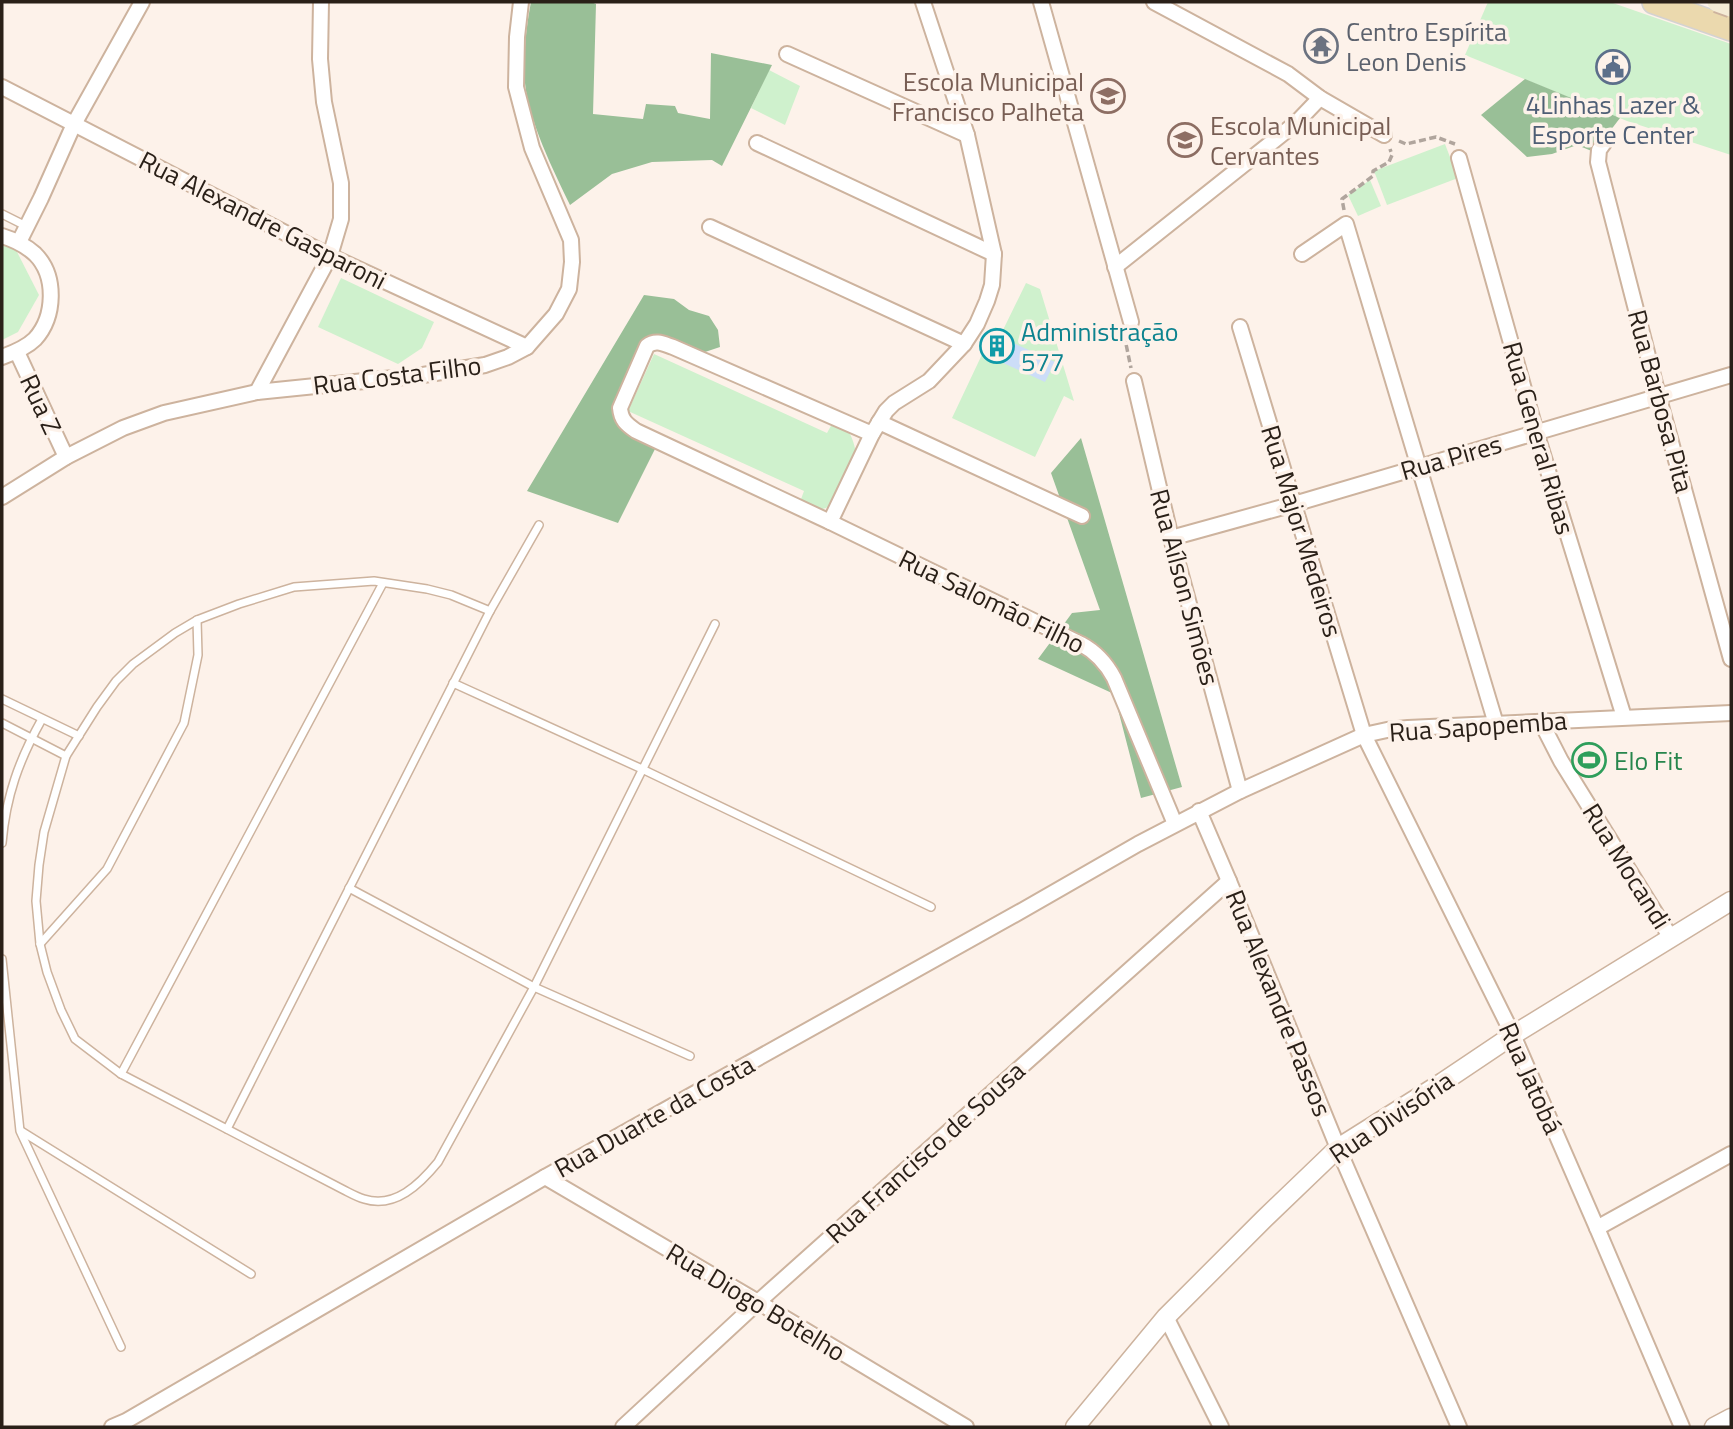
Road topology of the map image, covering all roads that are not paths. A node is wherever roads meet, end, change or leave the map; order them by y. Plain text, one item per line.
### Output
1 (142, 2) edge
2 (321, 2) edge
3 (521, 2) edge
4 (923, 2) edge
5 (1041, 2) edge
6 (1154, 2) edge
7 (1654, 2) edge
8 (1726, 2) edge
9 (1731, 7) edge
10 (1711, 11) edge
11 (1731, 29) edge
12 (787, 54) dead end
13 (2, 87) edge
14 (1320, 98) junction
15 (74, 124) junction
16 (967, 135) junction
17 (1384, 135) road end
18 (757, 143) dead end
19 (1604, 143) dead end
20 (1459, 158) road end
21 (2, 214) edge
22 (27, 226) junction
23 (710, 227) dead end
24 (2, 236) edge
25 (19, 242) junction
26 (994, 254) junction
27 (1302, 254) dead end
28 (330, 256) junction
29 (1115, 267) junction
30 (1131, 322) road end
31 (1240, 327) dead end
32 (964, 344) junction
33 (527, 346) junction
34 (17, 352) junction
35 (2, 357) edge
36 (1731, 375) edge
37 (1134, 381) dead end
38 (257, 392) junction
39 (1658, 395) junction
40 (876, 428) junction
41 (1536, 432) junction
42 (66, 457) junction
43 (1419, 467) junction
44 (2, 497) edge
45 (1294, 504) junction
46 (1082, 516) dead end
47 (830, 522) junction
48 (539, 525) dead end
49 (1171, 538) junction
50 (383, 583) junction
51 (489, 611) junction
52 (197, 620) junction
53 (715, 624) dead end
54 (1731, 659) edge
55 (453, 683) junction
56 (2, 699) edge
57 (1731, 713) edge
58 (1624, 717) junction
59 (42, 719) junction
60 (1541, 722) junction
61 (2, 723) edge
62 (1496, 724) junction
63 (1364, 735) junction
64 (79, 736) junction
65 (31, 739) junction
66 (66, 756) junction
67 (642, 769) junction
68 (1240, 791) junction
69 (1199, 811) junction
70 (1175, 824) junction
71 (2, 843) edge
72 (1229, 881) junction
73 (349, 888) junction
74 (1731, 901) edge
75 (930, 907) dead end
76 (1671, 938) junction
77 (40, 944) junction
78 (2, 959) edge
79 (534, 987) junction
80 (1513, 1035) junction
81 (690, 1056) dead end
82 (121, 1074) junction
83 (227, 1129) junction
84 (20, 1131) junction
85 (1338, 1148) junction
86 (1731, 1154) edge
87 (545, 1177) junction
88 (1597, 1228) junction
89 (251, 1274) dead end
90 (758, 1302) junction
91 (1166, 1317) junction
92 (121, 1347) dead end
93 (1731, 1418) edge
94 (128, 1424) edge
95 (112, 1427) edge
96 (623, 1427) edge
97 (966, 1427) edge
98 (1075, 1427) edge
99 (1221, 1427) edge
100 (1459, 1427) edge
101 (1682, 1427) edge
102 (1714, 1427) edge

1 - 15 street
2 - 28 street
3 - 33 street, Rua Costa Filho
4 - 16 street
5 - 29 street
6 - 14 street
7 - 10 main road
8 - 10 main road
9 - 10 main road, bridge
10 - 11 main road
12 - 16 street
13 - 15 street, Rua Alexandre Gasparoni
14 - 17 street
14 - 29 street
15 - 22 street
15 - 28 street, Rua Alexandre Gasparoni
16 - 26 street
18 - 26 street
19 - 39 street, Rua Barbosa Pita
20 - 41 street, Rua General Ribas
21 - 22 lane
22 - 25 street
23 - 32 street
24 - 25 street
25 - 34 street
26 - 32 street
27 - 43 street
28 - 33 street, Rua Alexandre Gasparoni
28 - 38 street
29 - 30 street
31 - 45 street, Rua Major Medeiros
32 - 40 street
33 - 38 street, Rua Costa Filho
34 - 35 street
34 - 42 street, Rua Z
36 - 39 street, Rua Pires
37 - 49 street, Rua Aílson Simões
38 - 42 street, Rua Costa Filho
39 - 41 street, Rua Pires
39 - 54 street, Rua Barbosa Pita
40 - 46 street, Rua Salomão Filho
40 - 47 street
40 - 47 street, Rua Salomão Filho
41 - 43 street, Rua Pires
41 - 58 street, Rua General Ribas
42 - 44 street, Rua Costa Filho
43 - 45 street, Rua Pires
43 - 62 street
45 - 49 street, Rua Pires
45 - 63 street, Rua Major Medeiros
47 - 70 street, Rua Salomão Filho
48 - 51 lane
49 - 68 street, Rua Aílson Simões
50 - 51 lane
50 - 52 lane
50 - 82 lane
51 - 55 lane
52 - 64 lane
52 - 77 lane
53 - 67 lane
55 - 67 lane
55 - 73 lane
56 - 59 lane
57 - 58 street, Rua Sapopemba
58 - 60 street, Rua Sapopemba
59 - 64 lane
59 - 65 lane
60 - 62 street, Rua Sapopemba
60 - 76 street, Rua Mocandi
61 - 65 lane
62 - 63 street, Rua Sapopemba
63 - 68 street, Rua Sapopemba
63 - 80 street, Rua Jatobá
64 - 66 lane
65 - 66 lane
65 - 71 lane
66 - 77 lane
67 - 75 lane
67 - 79 lane
68 - 69 street, Rua Sapopemba
69 - 70 street, Rua Duarte da Costa
69 - 72 street, Rua Alexandre Passos
70 - 87 street, Rua Duarte da Costa
72 - 85 street, Rua Alexandre Passos
72 - 90 street, Rua Francisco de Sousa
73 - 79 lane
73 - 83 lane
74 - 76 street, Rua Divisória
76 - 80 street, Rua Divisória
77 - 82 lane
78 - 84 lane
79 - 81 lane
79 - 83 lane
80 - 85 street, Rua Divisória
80 - 88 street, Rua Jatobá
82 - 83 lane
84 - 89 lane
84 - 92 lane
85 - 91 street, Rua Divisória
85 - 100 street, Rua Alexandre Passos
86 - 88 street
87 - 90 street, Rua Diogo Botelho
87 - 94 street, Rua Duarte da Costa
88 - 101 street, Rua Jatobá
90 - 96 street, Rua Francisco de Sousa
90 - 97 street, Rua Diogo Botelho
91 - 98 street, Rua Divisória
91 - 99 street
93 - 102 street
94 - 95 street, Rua Duarte da Costa

